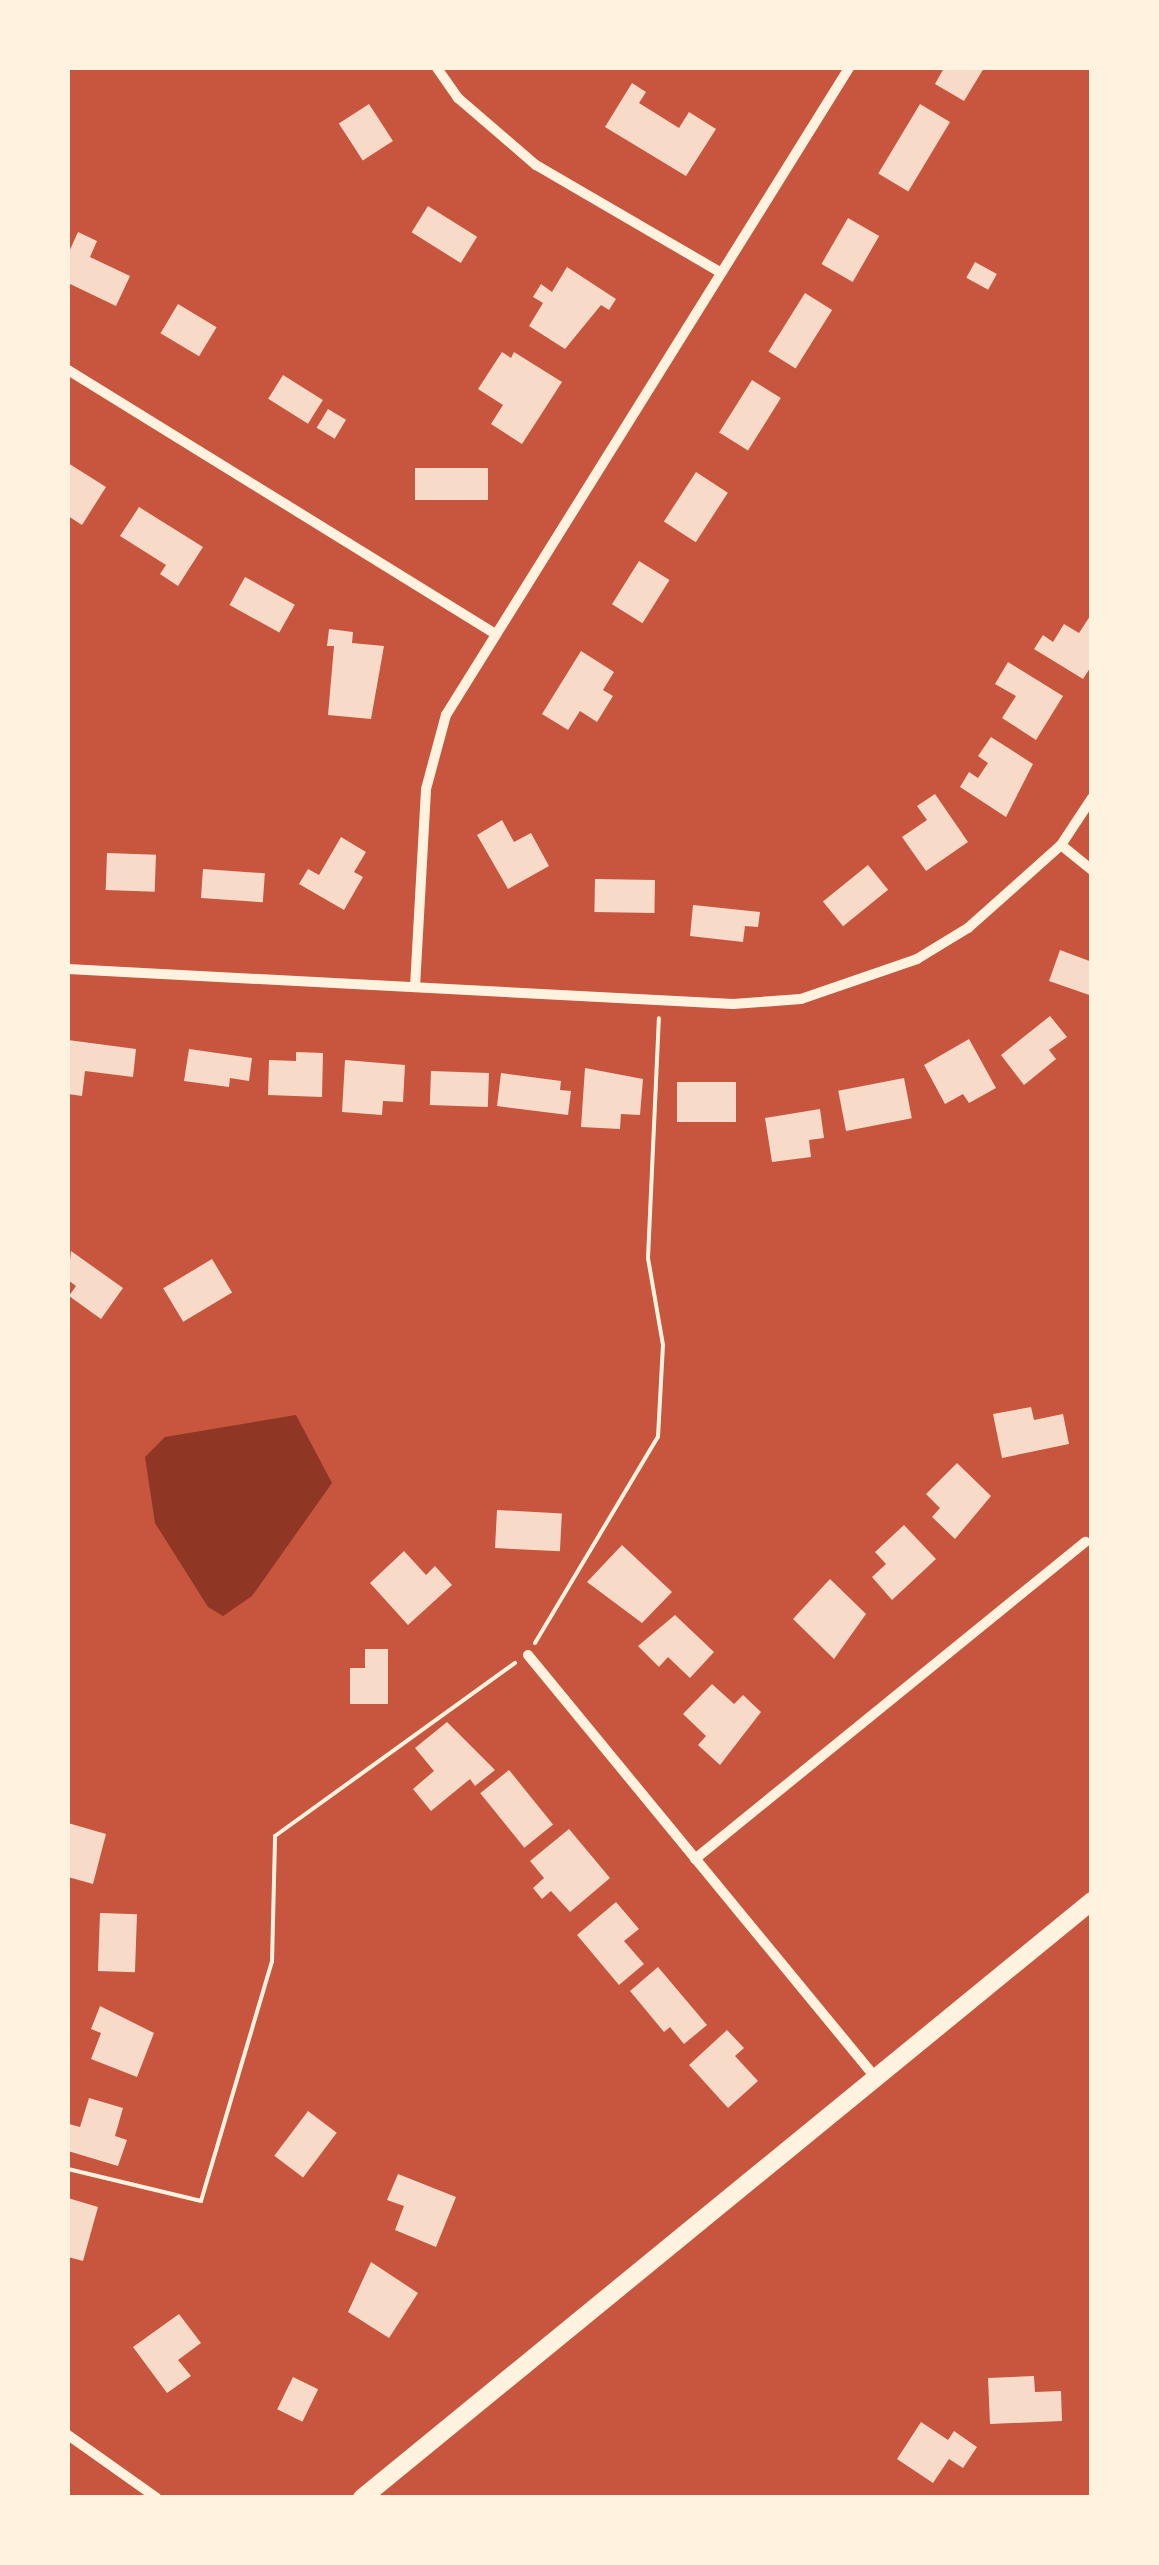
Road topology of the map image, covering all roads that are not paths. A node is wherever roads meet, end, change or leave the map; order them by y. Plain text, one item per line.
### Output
1 (436, 68) edge
2 (849, 68) edge
3 (720, 272) junction
4 (68, 370) edge
5 (494, 633) junction
6 (1092, 798) edge
7 (1060, 845) junction
8 (1092, 870) edge
9 (68, 969) edge
10 (415, 988) junction
11 (1086, 1542) dead end
12 (528, 1655) road end
13 (695, 1859) junction
14 (1092, 1901) edge
15 (875, 2077) junction
16 (68, 2434) edge
17 (157, 2498) edge
18 (362, 2498) edge

1 - 3 street
2 - 3 street
3 - 5 street
4 - 5 street
5 - 10 street
6 - 7 street
7 - 8 street
7 - 10 street
9 - 10 street
11 - 13 street
12 - 13 street
13 - 15 street
14 - 15 street
15 - 18 street
16 - 17 street

